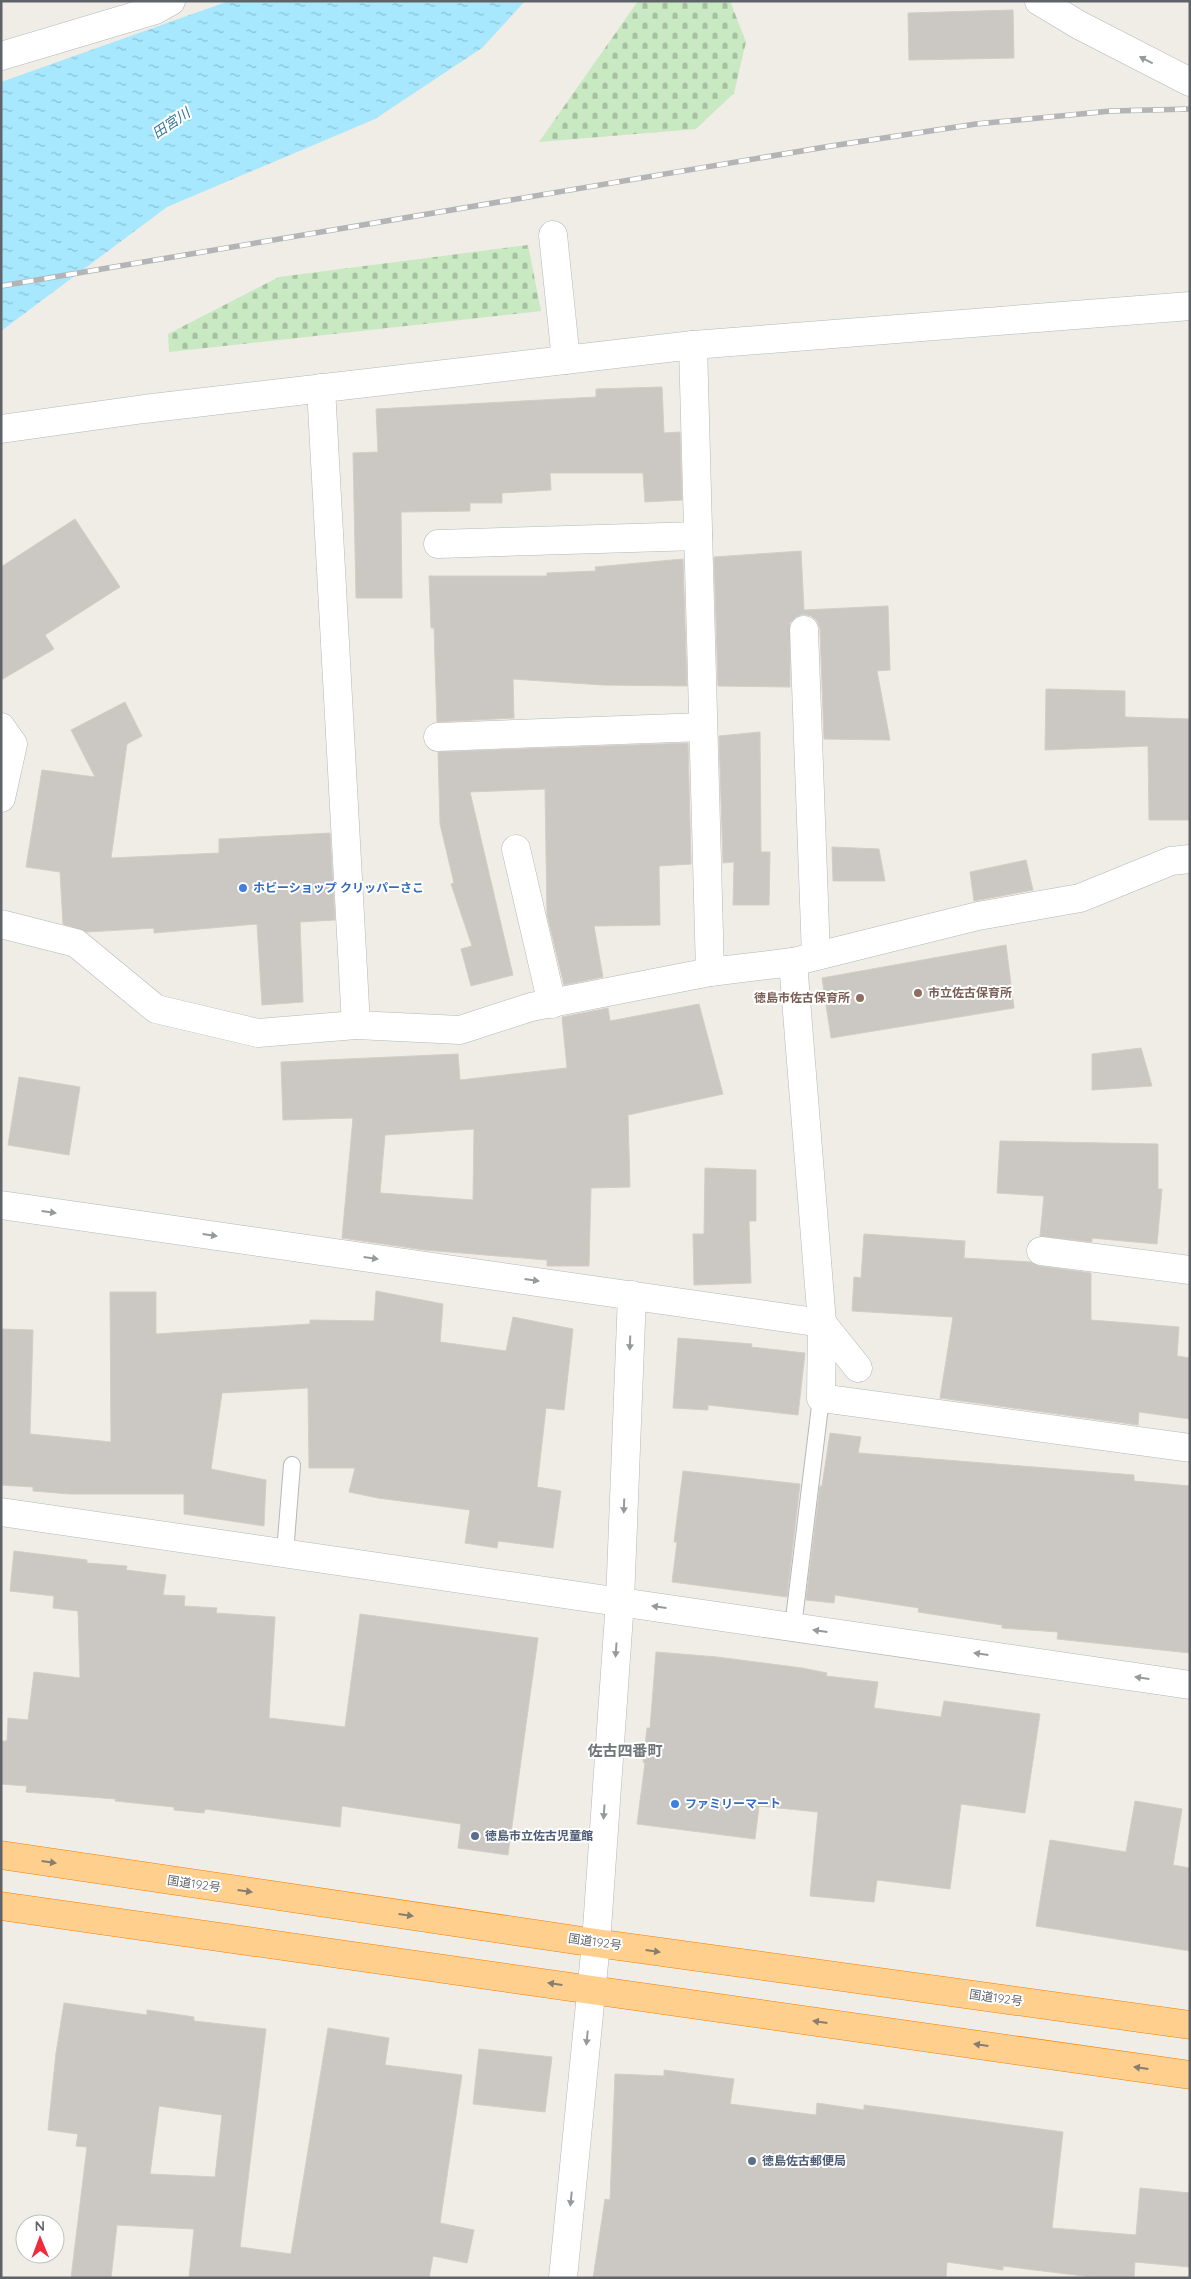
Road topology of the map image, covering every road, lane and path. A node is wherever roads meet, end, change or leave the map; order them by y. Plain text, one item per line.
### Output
1 (172, 1) edge
2 (1039, 1) edge
3 (1, 56) edge
4 (1190, 82) edge
5 (553, 235) dead end
6 (1190, 306) edge
7 (693, 345) junction
8 (566, 360) junction
9 (321, 388) junction
10 (1, 429) edge
11 (698, 536) junction
12 (438, 544) dead end
13 (804, 630) dead end
14 (703, 727) junction
15 (1, 728) edge
16 (438, 737) dead end
17 (1, 798) edge
18 (516, 849) dead end
19 (1190, 859) edge
20 (1, 924) edge
21 (805, 959) junction
22 (710, 972) junction
23 (552, 1004) junction
24 (356, 1025) junction
25 (1, 1205) edge
26 (1041, 1251) dead end
27 (1190, 1270) edge
28 (632, 1295) junction
29 (822, 1323) junction
30 (858, 1368) dead end
31 (821, 1398) junction
32 (1190, 1448) edge
33 (292, 1465) dead end
34 (1, 1512) edge
35 (285, 1553) junction
36 (620, 1601) junction
37 (792, 1627) junction
38 (1190, 1685) edge
39 (1, 1855) edge
40 (1, 1906) edge
41 (596, 1943) junction
42 (592, 1989) junction
43 (1190, 2025) edge
44 (1190, 2075) edge
45 (562, 2278) edge

1 - 3 street
4 -> 2 street
5 - 8 street
6 - 7 street
7 - 8 street
7 - 11 street
8 - 9 street
9 - 10 street
9 - 24 street
11 - 12 street
11 - 14 street
13 - 21 street
14 - 16 street
14 - 22 street
15 - 17 street
18 - 23 street
19 - 21 street
20 - 24 street
21 - 22 street
21 - 29 street
22 - 23 street
23 - 24 street
25 -> 28 street
26 - 27 street
28 - 29 street
28 -> 36 street
29 - 30 street
29 - 31 street
31 - 32 street
31 - 37 lane
33 - 35 lane
34 - 35 street
35 - 36 street
37 -> 36 street
36 -> 41 street
38 -> 37 street
39 -> 41 highway, 国道192号
42 -> 40 highway
41 - 42 street
41 -> 43 highway, 国道192号
44 -> 42 highway
42 -> 45 street

